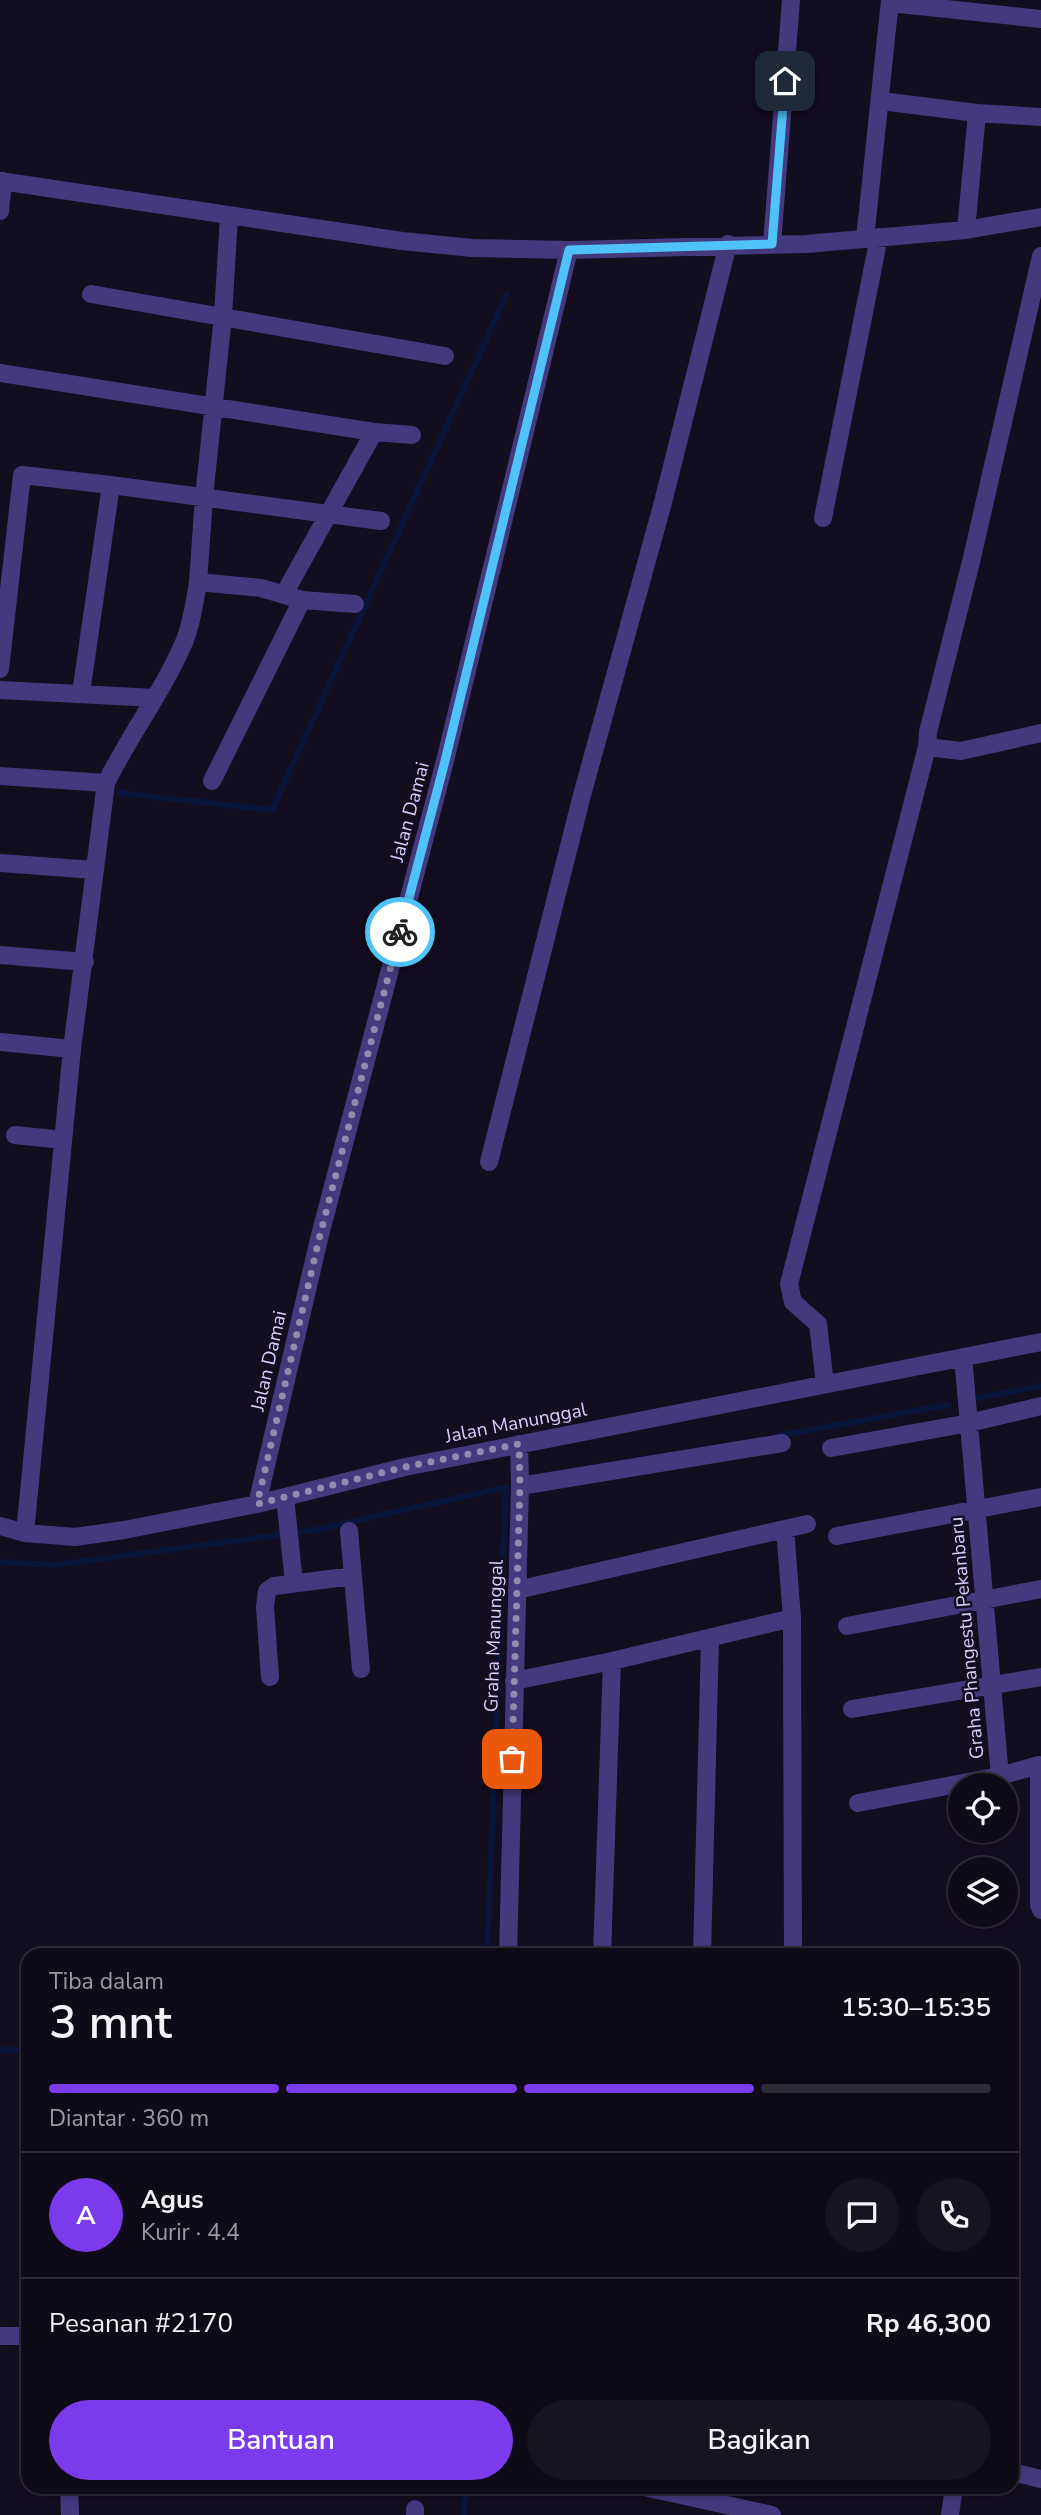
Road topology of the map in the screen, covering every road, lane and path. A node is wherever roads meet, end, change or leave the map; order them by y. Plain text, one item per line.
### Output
1 (791, 0) edge
2 (890, 2) edge
3 (1041, 19) edge
4 (881, 101) junction
5 (977, 113) junction
6 (1041, 117) edge
7 (2, 181) edge
8 (0, 211) edge
9 (229, 216) junction
10 (1041, 217) edge
11 (966, 230) junction
12 (872, 238) junction
13 (728, 244) junction
14 (772, 244) junction
15 (569, 250) junction
16 (1041, 256) edge
17 (91, 294) dead end
18 (223, 316) junction
19 (445, 356) dead end
20 (0, 373) edge
21 (213, 407) junction
22 (374, 432) junction
23 (412, 435) dead end
24 (111, 485) junction
25 (204, 497) junction
26 (328, 514) junction
27 (823, 518) dead end
28 (381, 521) dead end
29 (198, 582) junction
30 (4, 586) edge
31 (284, 594) junction
32 (302, 600) junction
33 (355, 604) dead end
34 (0, 669) edge
35 (0, 690) edge
36 (81, 693) junction
37 (155, 698) junction
38 (1041, 733) edge
39 (927, 747) junction
40 (0, 776) edge
41 (212, 781) dead end
42 (106, 783) junction
43 (0, 863) edge
44 (94, 870) junction
45 (0, 955) edge
46 (85, 962) junction
47 (0, 1042) edge
48 (72, 1049) junction
49 (15, 1135) dead end
50 (64, 1140) junction
51 (489, 1162) dead end
52 (1041, 1342) edge
53 (963, 1357) junction
54 (825, 1384) junction
55 (1041, 1406) edge
56 (968, 1419) junction
57 (782, 1443) dead end
58 (519, 1446) junction
59 (831, 1448) dead end
60 (520, 1485) junction
61 (1041, 1497) edge
62 (285, 1501) junction
63 (257, 1504) junction
64 (976, 1509) junction
65 (807, 1524) dead end
66 (0, 1527) edge
67 (785, 1529) junction
68 (349, 1531) dead end
69 (25, 1533) junction
70 (837, 1536) dead end
71 (353, 1576) junction
72 (294, 1583) junction
73 (1041, 1589) edge
74 (517, 1590) junction
75 (984, 1599) junction
76 (792, 1618) junction
77 (847, 1626) dead end
78 (710, 1638) junction
79 (612, 1661) junction
80 (361, 1669) dead end
81 (270, 1677) dead end
82 (1041, 1678) edge
83 (513, 1681) junction
84 (992, 1687) junction
85 (852, 1709) dead end
86 (1040, 1765) edge
87 (1000, 1773) edge
88 (1011, 1773) edge
89 (948, 1786) edge
90 (858, 1803) dead end
91 (1040, 1907) edge
92 (509, 1948) edge
93 (602, 1948) edge
94 (702, 1948) edge
95 (793, 1948) edge
96 (0, 2336) edge
97 (21, 2336) edge
98 (1019, 2474) edge
99 (1041, 2479) edge
100 (69, 2494) edge
101 (703, 2494) edge
102 (953, 2494) edge
103 (70, 2515) edge
104 (772, 2515) edge
105 (950, 2515) edge

1 - 14 street
2 - 3 street
2 - 4 street
4 - 5 street
4 - 12 street
5 - 6 street
5 - 11 street
7 - 8 street
7 - 9 street
9 - 15 street
9 - 18 street
10 - 11 street
11 - 12 street
12 - 14 street
12 - 27 street
13 - 14 street
13 - 15 street
13 - 51 street
15 - 63 street, Jalan Damai
16 - 39 street
17 - 18 street
18 - 19 street
18 - 21 street
20 - 21 street
21 - 22 street
21 - 25 street
22 - 23 street
22 - 26 street
24 - 25 street
24 - 30 street
24 - 36 street
25 - 26 street
25 - 29 street
26 - 28 street
26 - 31 street
29 - 31 street
29 - 37 street
30 - 34 street
31 - 32 street
32 - 33 street
32 - 41 street
35 - 36 street
36 - 37 street
37 - 42 street
38 - 39 street
39 - 54 street
40 - 42 street
42 - 44 street
43 - 44 street
44 - 46 street
45 - 46 street
46 - 48 street
47 - 48 street
48 - 50 street
49 - 50 street
50 - 69 street
52 - 53 street, Jalan Manunggal
53 - 54 street, Jalan Manunggal
53 - 56 street, Graha Phangestu Pekanbaru
54 - 58 street, Jalan Manunggal
55 - 56 street
56 - 59 street
56 - 64 street, Graha Phangestu Pekanbaru
57 - 60 street
58 - 60 street, Graha Manunggal
58 - 62 street, Jalan Manunggal
60 - 74 street, Graha Manunggal
61 - 64 street
62 - 63 street, Jalan Manunggal
62 - 72 street
63 - 69 street, Jalan Manunggal
64 - 70 street
64 - 75 street, Graha Phangestu Pekanbaru
65 - 67 street
66 - 69 street, Jalan Manunggal
67 - 74 street
67 - 76 street
68 - 71 street
71 - 72 street
71 - 80 street
72 - 81 street
73 - 75 street
74 - 83 street, Graha Manunggal
75 - 77 street
75 - 84 street, Graha Phangestu Pekanbaru
76 - 78 street
76 - 95 street
78 - 79 street
78 - 94 street
79 - 83 street
79 - 93 street
82 - 84 street
83 - 92 street, Graha Manunggal
84 - 85 street
84 - 87 street, Graha Phangestu Pekanbaru
86 - 88 street, Graha Phangestu Pekanbaru
86 - 91 street, Graha Phangestu Pekanbaru
89 - 90 street
96 - 97 street
98 - 99 street
100 - 103 street
101 - 104 street
102 - 105 street

